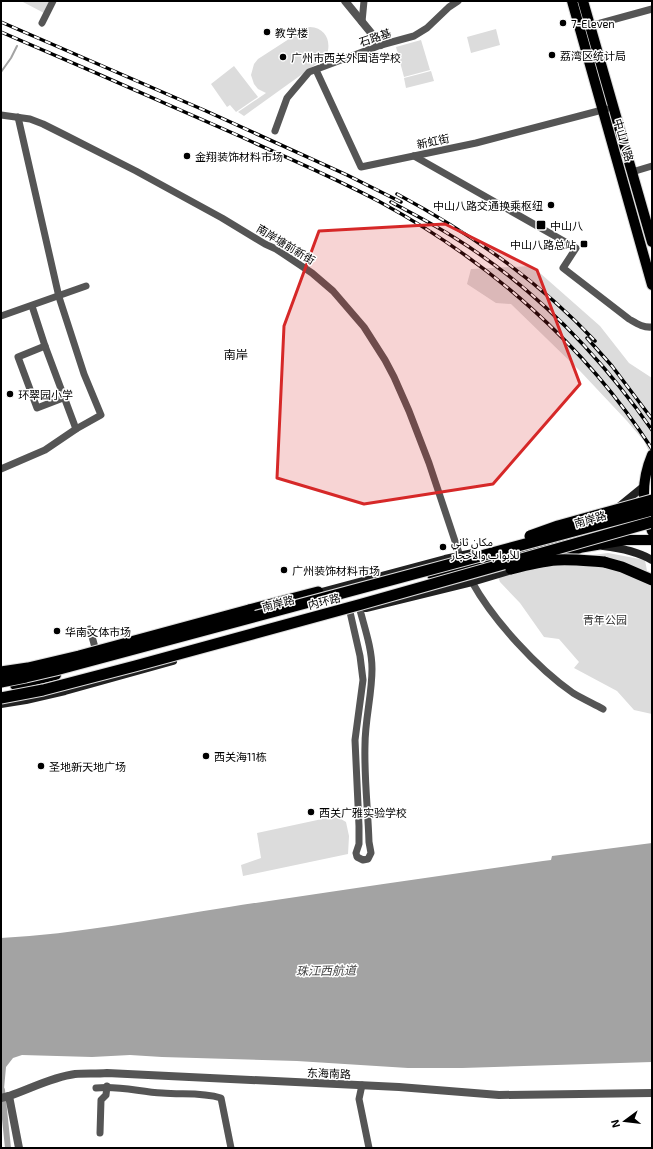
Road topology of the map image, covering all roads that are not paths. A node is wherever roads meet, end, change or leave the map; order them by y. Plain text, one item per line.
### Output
1 (53, 1) edge
2 (345, 1) edge
3 (364, 1) edge
4 (458, 1) edge
5 (572, 1) edge
6 (582, 1) edge
7 (652, 9) edge
8 (362, 22) junction
9 (42, 23) dead end
10 (590, 26) junction
11 (381, 45) junction
12 (316, 70) junction
13 (608, 108) junction
14 (1, 115) edge
15 (18, 117) junction
16 (275, 131) dead end
17 (414, 156) junction
18 (652, 166) edge
19 (632, 172) junction
20 (652, 242) edge
21 (652, 285) edge
22 (86, 286) dead end
23 (59, 297) junction
24 (32, 306) junction
25 (1, 316) edge
26 (652, 326) edge
27 (45, 346) junction
28 (63, 398) junction
29 (76, 429) junction
30 (652, 456) edge
31 (1, 469) edge
32 (648, 484) edge
33 (648, 500) edge
34 (652, 510) edge
35 (620, 522) junction
36 (652, 522) edge
37 (652, 532) edge
38 (621, 540) junction
39 (652, 540) edge
40 (594, 545) junction
41 (491, 548) junction
42 (512, 554) junction
43 (460, 556) junction
44 (478, 560) junction
45 (652, 560) edge
46 (652, 580) edge
47 (472, 582) junction
48 (318, 592) junction
49 (361, 607) junction
50 (303, 609) junction
51 (350, 612) junction
52 (90, 629) dead end
53 (172, 636) junction
54 (191, 639) junction
55 (97, 657) junction
56 (1, 672) edge
57 (1, 680) edge
58 (1, 686) edge
59 (1, 693) edge
60 (1, 698) edge
61 (1, 704) edge
62 (603, 709) dead end
63 (362, 1085) junction
64 (107, 1086) junction
65 (96, 1088) dead end
66 (652, 1093) edge
67 (5, 1097) edge
68 (100, 1134) dead end
69 (19, 1148) edge
70 (231, 1148) edge
71 (369, 1148) edge

1 - 9 street
2 - 8 street
3 - 8 street, 石路基
4 - 11 street, 石路基
5 - 13 main road, 中山八路
6 - 10 main road, 中山八路
7 - 10 street
8 - 11 street
10 - 13 main road, 中山八路
11 - 12 street, 石路基
12 - 16 street, 石路基
12 - 17 street, 新虹街
13 - 17 street, 新虹街
13 - 19 main road, 中山八路
13 - 21 main road, 中山八路
14 - 15 street, 南岸塘前新街
15 - 23 street
15 - 43 street, 南岸塘前新街
17 - 26 street
18 - 19 street
19 - 20 main road, 中山八路
22 - 23 street
23 - 24 street
23 - 29 street
24 - 25 street
24 - 27 street
27 - 28 street
27 - 28 street
28 - 29 street
29 - 31 street
30 - 32 main road
32 - 33 main road
32 - 41 main road
33 - 35 main road, 南岸路
33 - 37 main road
33 - 44 highway, bridge
34 - 44 highway, 内环路, bridge
35 - 38 street
35 - 42 main road, 南岸路
36 - 49 highway, 内环路, bridge
38 - 39 main road, 南岸路
38 - 40 main road, 南岸路
40 - 45 main road
40 - 47 main road
40 - 59 main road, 南岸路
41 - 42 main road
41 - 43 main road
42 - 44 main road, 南岸路
43 - 44 main road
43 - 48 main road
44 - 50 main road, 南岸路
44 - 57 highway, 内环路, bridge
46 - 49 highway, bridge
47 - 49 main road
47 - 62 street
48 - 50 main road
48 - 53 main road
48 - 56 highway, bridge
49 - 51 main road
49 - 51 street
49 - 60 highway, 内环路, bridge
50 - 54 main road, 南岸路
51 - 61 main road
52 - 55 street
53 - 54 main road
53 - 55 main road
54 - 58 main road, 南岸路
55 - 57 main road
63 - 66 street, 东海南路
63 - 67 street, 东海南路
63 - 71 street
64 - 65 street
64 - 68 street
64 - 70 street
67 - 69 street, 东海南路

